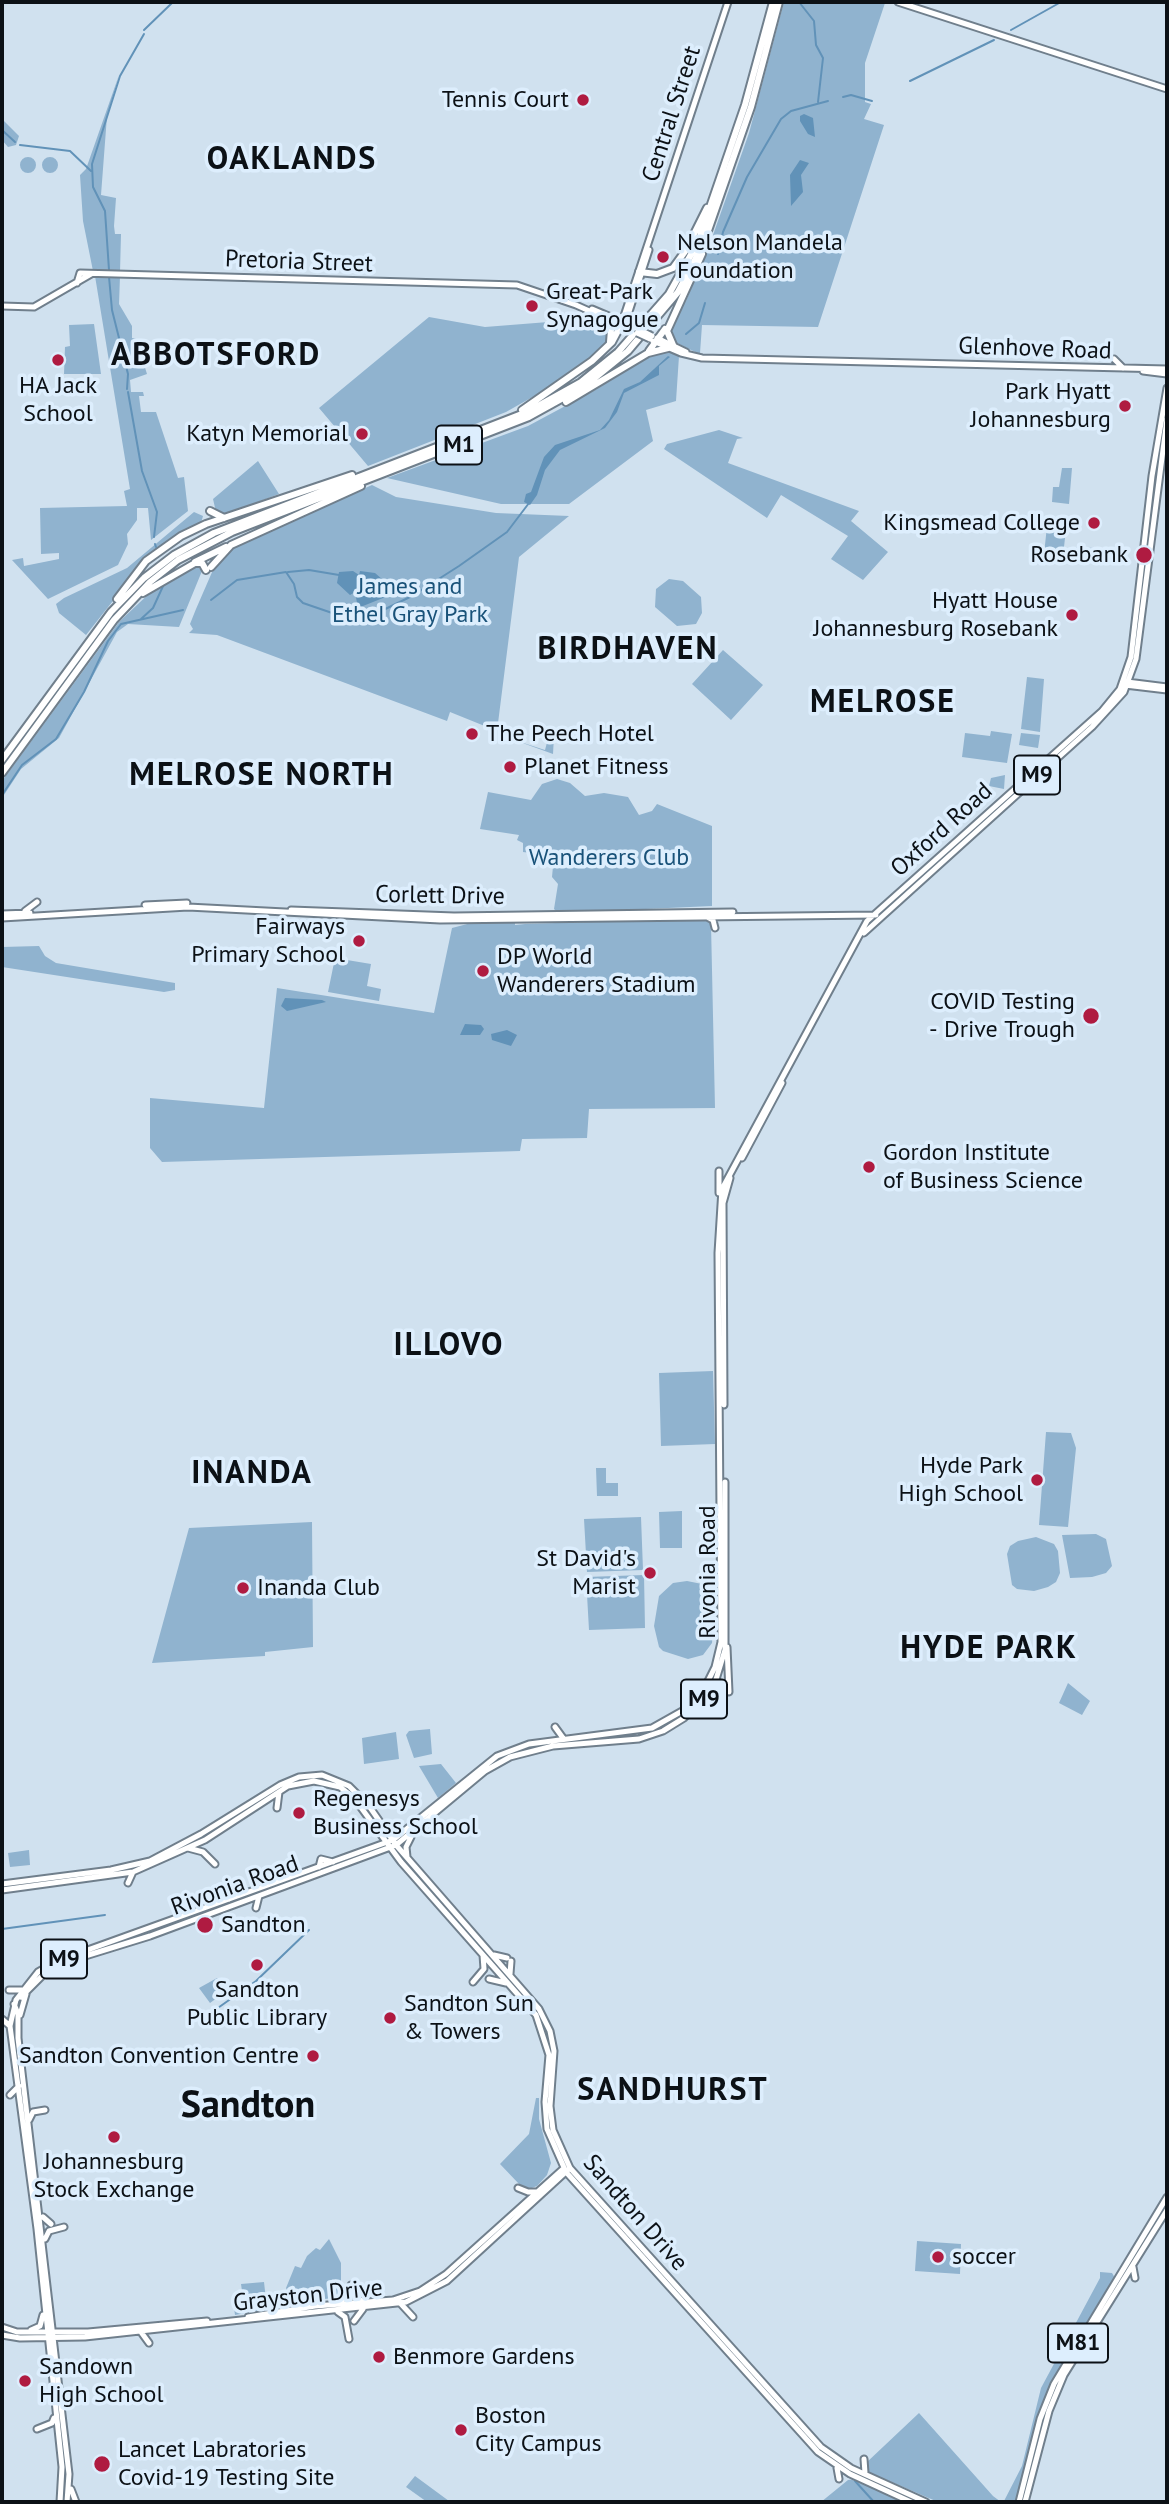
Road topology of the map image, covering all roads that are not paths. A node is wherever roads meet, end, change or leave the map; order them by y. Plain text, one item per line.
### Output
1 (727, 2) edge
2 (773, 2) edge
3 (779, 2) edge
4 (898, 2) edge
5 (1167, 89) edge
6 (721, 178) junction
7 (703, 246) junction
8 (641, 272) junction
9 (92, 273) junction
10 (77, 283) junction
11 (517, 285) joint
12 (2, 306) edge
13 (625, 313) junction
14 (605, 316) junction
15 (673, 318) junction
16 (623, 324) junction
17 (654, 339) junction
18 (608, 347) junction
19 (671, 347) junction
20 (648, 353) junction
21 (1114, 359) dead end
22 (1129, 370) junction
23 (1137, 370) junction
24 (1167, 371) edge
25 (1154, 372) junction
26 (1167, 389) edge
27 (538, 413) junction
28 (1167, 419) edge
29 (493, 425) junction
30 (381, 468) junction
31 (368, 480) junction
32 (210, 511) dead end
33 (224, 517) junction
34 (231, 545) junction
35 (187, 566) junction
36 (114, 620) junction
37 (101, 625) junction
38 (1126, 683) junction
39 (1167, 688) edge
40 (2, 760) edge
41 (2, 773) edge
42 (37, 902) dead end
43 (19, 913) junction
44 (864, 913) junction
45 (879, 913) junction
46 (2, 916) edge
47 (701, 916) junction
48 (867, 921) junction
49 (715, 928) dead end
50 (719, 1171) dead end
51 (719, 1199) junction
52 (721, 1215) junction
53 (726, 1625) junction
54 (726, 1644) junction
55 (718, 1659) junction
56 (729, 1692) dead end
57 (569, 1739) junction
58 (540, 1742) junction
59 (279, 1792) junction
60 (262, 1803) junction
61 (373, 1812) junction
62 (423, 1825) junction
63 (376, 1827) junction
64 (402, 1834) junction
65 (391, 1844) junction
66 (188, 1848) junction
67 (365, 1854) junction
68 (215, 1864) dead end
69 (412, 1864) junction
70 (133, 1872) junction
71 (413, 1875) junction
72 (287, 1880) junction
73 (301, 1881) junction
74 (128, 1883) dead end
75 (231, 1885) dead end
76 (2, 1887) edge
77 (259, 1896) junction
78 (224, 1903) junction
79 (256, 1908) dead end
80 (205, 1916) junction
81 (177, 1920) junction
82 (483, 1949) junction
83 (489, 1979) dead end
84 (514, 1980) junction
85 (473, 1982) dead end
86 (25, 1989) junction
87 (9, 1990) dead end
88 (522, 1996) junction
89 (14, 2004) junction
90 (2, 2019) edge
91 (18, 2022) junction
92 (10, 2026) junction
93 (19, 2086) junction
94 (10, 2095) dead end
95 (45, 2110) dead end
96 (28, 2127) junction
97 (18, 2147) dead end
98 (26, 2152) junction
99 (556, 2155) junction
100 (567, 2168) junction
101 (32, 2174) junction
102 (556, 2182) junction
103 (546, 2184) junction
104 (518, 2188) dead end
105 (538, 2191) junction
106 (586, 2196) junction
107 (1167, 2197) edge
108 (1167, 2210) edge
109 (40, 2211) junction
110 (51, 2224) dead end
111 (64, 2227) dead end
112 (44, 2244) junction
113 (1135, 2261) junction
114 (1122, 2280) junction
115 (275, 2301) dead end
116 (400, 2304) junction
117 (366, 2305) junction
118 (315, 2306) junction
119 (291, 2310) junction
120 (44, 2311) junction
121 (334, 2311) junction
122 (413, 2317) dead end
123 (354, 2322) dead end
124 (2, 2328) edge
125 (14, 2332) junction
126 (141, 2332) junction
127 (2, 2335) edge
128 (50, 2335) junction
129 (85, 2337) junction
130 (27, 2338) junction
131 (349, 2339) dead end
132 (149, 2343) dead end
133 (55, 2349) junction
134 (50, 2358) junction
135 (56, 2413) junction
136 (37, 2429) dead end
137 (864, 2459) dead end
138 (836, 2466) junction
139 (69, 2474) junction
140 (867, 2475) junction
141 (839, 2479) dead end
142 (70, 2486) junction
143 (64, 2502) edge
144 (76, 2502) edge
145 (911, 2502) edge
146 (926, 2502) edge
147 (1019, 2502) edge
148 (1025, 2502) edge

1 - 8 main road, Central Street
2 - 6 highway, M1
3 - 7 highway, M1
4 - 5 main road
6 - 8 highway
6 - 29 highway, M1
7 - 15 highway
7 - 27 highway, M1
8 - 13 main road, Central Street
8 - 16 main road, Central Street
9 - 10 main road
9 - 10 main road, Pretoria Street
9 - 11 main road, Pretoria Street
10 - 12 main road
11 - 14 main road, Glenhove Road
13 - 14 main road
13 - 16 main road, Central Street
14 - 16 main road, Glenhove Road
14 - 18 highway
15 - 17 highway
15 - 19 highway
16 - 17 main road, Glenhove Road, bridge
16 - 18 highway
17 - 19 main road, Glenhove Road
17 - 20 highway
18 - 29 highway
19 - 20 highway
19 - 22 main road, Glenhove Road
20 - 27 highway
21 - 22 main road
22 - 23 main road, Glenhove Road
23 - 24 main road, Glenhove Road
23 - 25 main road, Glenhove Road
24 - 25 main road, Glenhove Road
25 - 26 main road
26 - 38 main road, Oxford Road / M9
27 - 31 highway, M1
28 - 38 main road, Oxford Road / M9
29 - 30 highway, M1
30 - 33 highway
30 - 37 highway, M1
31 - 34 highway
31 - 36 highway, M1
32 - 33 highway
33 - 37 highway
34 - 35 highway
34 - 35 highway
35 - 36 highway
36 - 41 highway, M1
37 - 40 highway, M1
38 - 39 main road
38 - 45 main road, Oxford Road / M9
42 - 43 main road
43 - 45 main road, Corlett Drive
43 - 46 main road, Corlett Drive
44 - 45 main road, Corlett Drive
44 - 47 main road, Corlett Drive
44 - 48 main road
45 - 48 main road, Oxford Road / M9
45 - 52 main road, Oxford Road / M9
46 - 47 main road, Corlett Drive
47 - 49 main road
48 - 51 main road, Oxford Road / M9
50 - 51 main road
51 - 52 main road, Oxford Road / M9
52 - 53 main road, Rivonia Road / M9
52 - 55 main road, Rivonia Road / M9
53 - 54 main road, Rivonia Road / M9
53 - 55 main road
54 - 56 main road
54 - 62 main road, Rivonia Road / M9
55 - 57 main road, Rivonia Road / M9
57 - 58 main road, Rivonia Road / M9
57 - 58 main road
58 - 64 main road, Rivonia Road / M9
59 - 60 main road
59 - 60 main road
59 - 63 main road
60 - 66 main road
61 - 64 main road
61 - 65 main road
61 - 76 main road
62 - 65 main road, Rivonia Road / M9
62 - 69 main road
63 - 65 main road
63 - 67 main road
64 - 65 main road, Rivonia Road / M9
65 - 67 main road, Rivonia Road / M9
65 - 69 main road, Sandton Drive
65 - 71 main road, Sandton Drive
66 - 68 main road
66 - 70 main road
67 - 71 main road
67 - 72 main road, Rivonia Road / M9
67 - 73 main road, Rivonia Road / M9
69 - 82 main road, Sandton Drive
70 - 74 main road
70 - 76 main road
71 - 82 main road, Sandton Drive
72 - 73 main road
72 - 78 main road, Rivonia Road / M9
73 - 77 main road, Rivonia Road / M9
75 - 78 main road
77 - 79 main road
77 - 80 main road, Rivonia Road / M9
78 - 81 main road, Rivonia Road / M9
80 - 81 main road
80 - 86 main road, Rivonia Road / M9
81 - 86 main road, Rivonia Road / M9
82 - 84 main road, Sandton Drive
82 - 84 main road
82 - 85 main road
82 - 88 main road, Sandton Drive
83 - 88 main road
84 - 100 main road, Sandton Drive
86 - 87 main road
86 - 89 main road, Rivonia Road / M9
86 - 91 main road
88 - 99 main road, Sandton Drive
89 - 91 main road, Rivonia Road / M9
89 - 92 main road, Rivonia Road / M9
90 - 92 main road
91 - 96 main road, Rivonia Road / M9
92 - 93 main road, Rivonia Road / M9
93 - 94 main road
93 - 98 main road, Rivonia Road / M9
95 - 96 main road
96 - 101 main road, Rivonia Road / M9
97 - 98 main road
98 - 101 main road, Rivonia Road / M9
99 - 100 main road, Sandton Drive
99 - 103 main road
100 - 102 main road, Grayston Drive
100 - 103 main road, Grayston Drive
100 - 106 main road, Sandton Drive
100 - 140 main road, Sandton Drive
101 - 109 main road, Rivonia Road / M9
101 - 120 main road, Rivonia Road / M9
102 - 106 main road
102 - 116 main road, Grayston Drive
103 - 105 main road, Grayston Drive
104 - 105 main road
105 - 117 main road, Grayston Drive
106 - 138 main road, Sandton Drive
107 - 147 main road, M81
108 - 113 main road, M81
109 - 110 main road
109 - 112 main road, Rivonia Road / M9
111 - 112 main road
112 - 128 main road, Rivonia Road / M9
113 - 114 main road, M81
113 - 114 main road
114 - 148 main road, M81
115 - 119 main road
116 - 117 main road, Grayston Drive
116 - 122 main road
117 - 118 main road, Grayston Drive
117 - 118 main road
117 - 121 main road, Grayston Drive
117 - 123 main road
118 - 119 main road, Grayston Drive
119 - 128 main road, Grayston Drive
120 - 125 main road
120 - 128 main road, Rivonia Road / M9
121 - 126 main road, Grayston Drive
121 - 131 main road
124 - 125 main road, Grayston Drive
125 - 128 main road, Grayston Drive
126 - 129 main road, Grayston Drive
126 - 132 main road
127 - 130 main road, Grayston Drive
128 - 129 main road, Grayston Drive
128 - 130 main road, Grayston Drive
128 - 133 main road, Rivonia Road / M9
128 - 134 main road, Rivonia Road / M9
129 - 133 main road
130 - 134 main road
133 - 139 main road, Rivonia Road / M9
134 - 135 main road, Rivonia Road / M9
135 - 136 main road
135 - 143 main road, Rivonia Road / M9
137 - 140 main road
138 - 141 main road
138 - 145 main road, Sandton Drive
139 - 142 main road, Rivonia Road / M9
139 - 143 main road
140 - 146 main road, Sandton Drive
142 - 143 main road, Rivonia Road / M9
142 - 144 main road

